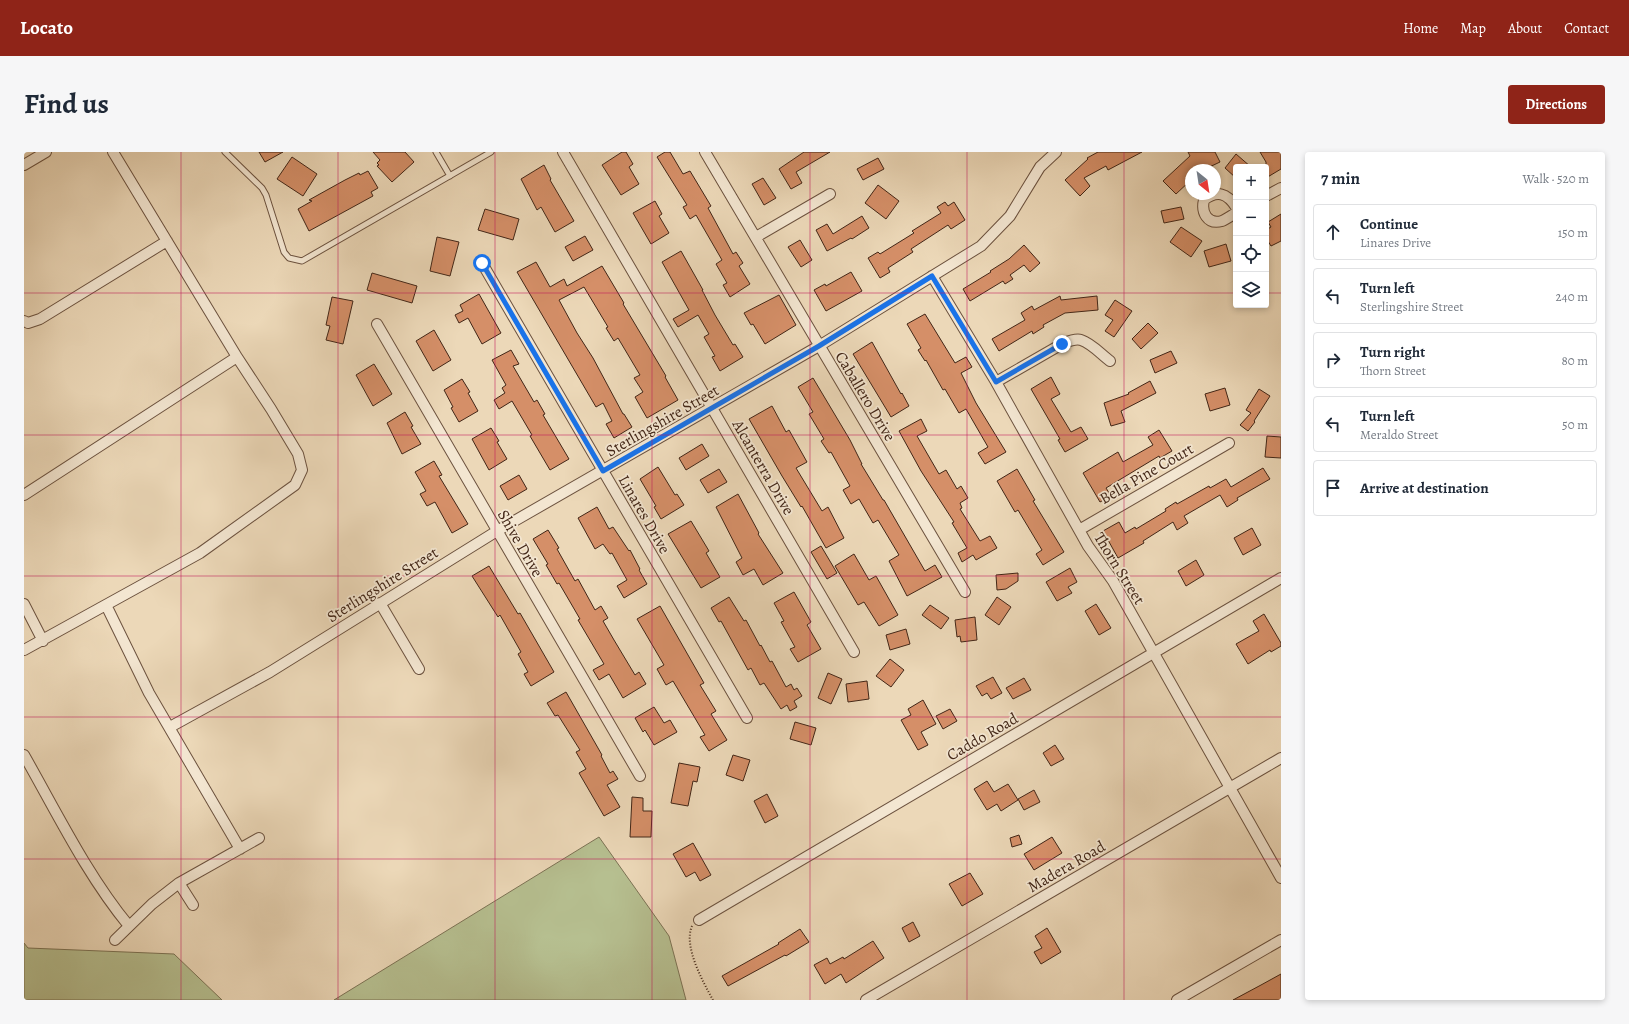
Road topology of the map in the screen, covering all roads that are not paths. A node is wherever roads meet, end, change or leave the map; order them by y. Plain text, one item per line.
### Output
1 (46, 152) edge
2 (113, 152) edge
3 (225, 152) edge
4 (436, 152) edge
5 (491, 152) edge
6 (563, 152) edge
7 (705, 152) edge
8 (1056, 152) edge
9 (24, 165) edge
10 (450, 176) junction
11 (1281, 188) edge
12 (830, 194) dead end
13 (1269, 194) edge
14 (1233, 202) edge
15 (1233, 215) edge
16 (756, 237) junction
17 (167, 241) junction
18 (482, 263) dead end
19 (932, 276) junction
20 (24, 321) edge
21 (377, 324) dead end
22 (819, 346) junction
23 (237, 357) junction
24 (1110, 361) dead end
25 (996, 382) junction
26 (712, 408) junction
27 (1229, 443) dead end
28 (603, 471) junction
29 (24, 495) edge
30 (1078, 530) junction
31 (497, 531) junction
32 (1281, 578) edge
33 (965, 592) dead end
34 (380, 603) junction
35 (24, 604) edge
36 (106, 606) junction
37 (42, 641) junction
38 (24, 650) edge
39 (854, 652) dead end
40 (1153, 653) junction
41 (419, 669) dead end
42 (747, 718) dead end
43 (170, 727) junction
44 (24, 755) edge
45 (1281, 758) edge
46 (640, 776) dead end
47 (1229, 788) junction
48 (259, 838) dead end
49 (240, 849) junction
50 (1281, 878) edge
51 (179, 883) junction
52 (193, 905) dead end
53 (699, 920) road end
54 (129, 926) junction
55 (114, 940) dead end
56 (1281, 940) edge
57 (866, 1000) edge
58 (1177, 1000) edge

1 - 9 street
2 - 17 street
3 - 10 lane
4 - 10 lane
5 - 10 lane
6 - 26 street, Alcanterra Drive
7 - 16 street, Caballero Drive
8 - 19 street, Sterlingshire Street
11 - 13 street
12 - 16 street
14 - 15 street
16 - 22 street, Caballero Drive
17 - 20 street
17 - 23 street
18 - 28 street, Linares Drive
19 - 22 street, Sterlingshire Street
19 - 25 street, Thorn Street
21 - 31 street, Shive Drive
22 - 26 street, Sterlingshire Street
22 - 33 street, Caballero Drive
23 - 29 street
23 - 36 street
24 - 25 street
25 - 30 street, Thorn Street
26 - 28 street, Sterlingshire Street
26 - 39 street, Alcanterra Drive
27 - 30 street, Bella Pine Court
28 - 31 street, Sterlingshire Street
28 - 42 street, Linares Drive
30 - 40 street, Thorn Street
31 - 34 street, Sterlingshire Street
31 - 46 street, Shive Drive
32 - 40 street, Caddo Road
34 - 41 street
34 - 43 street, Sterlingshire Street
35 - 37 street
36 - 37 street
36 - 43 street
37 - 38 street
40 - 47 street, Thorn Street
40 - 53 street, Caddo Road
43 - 49 street
44 - 54 street
45 - 47 street, Madera Road
47 - 50 street, Thorn Street
47 - 57 street, Madera Road
48 - 49 street
49 - 51 street
51 - 52 street
51 - 54 street
54 - 55 street
56 - 58 street

